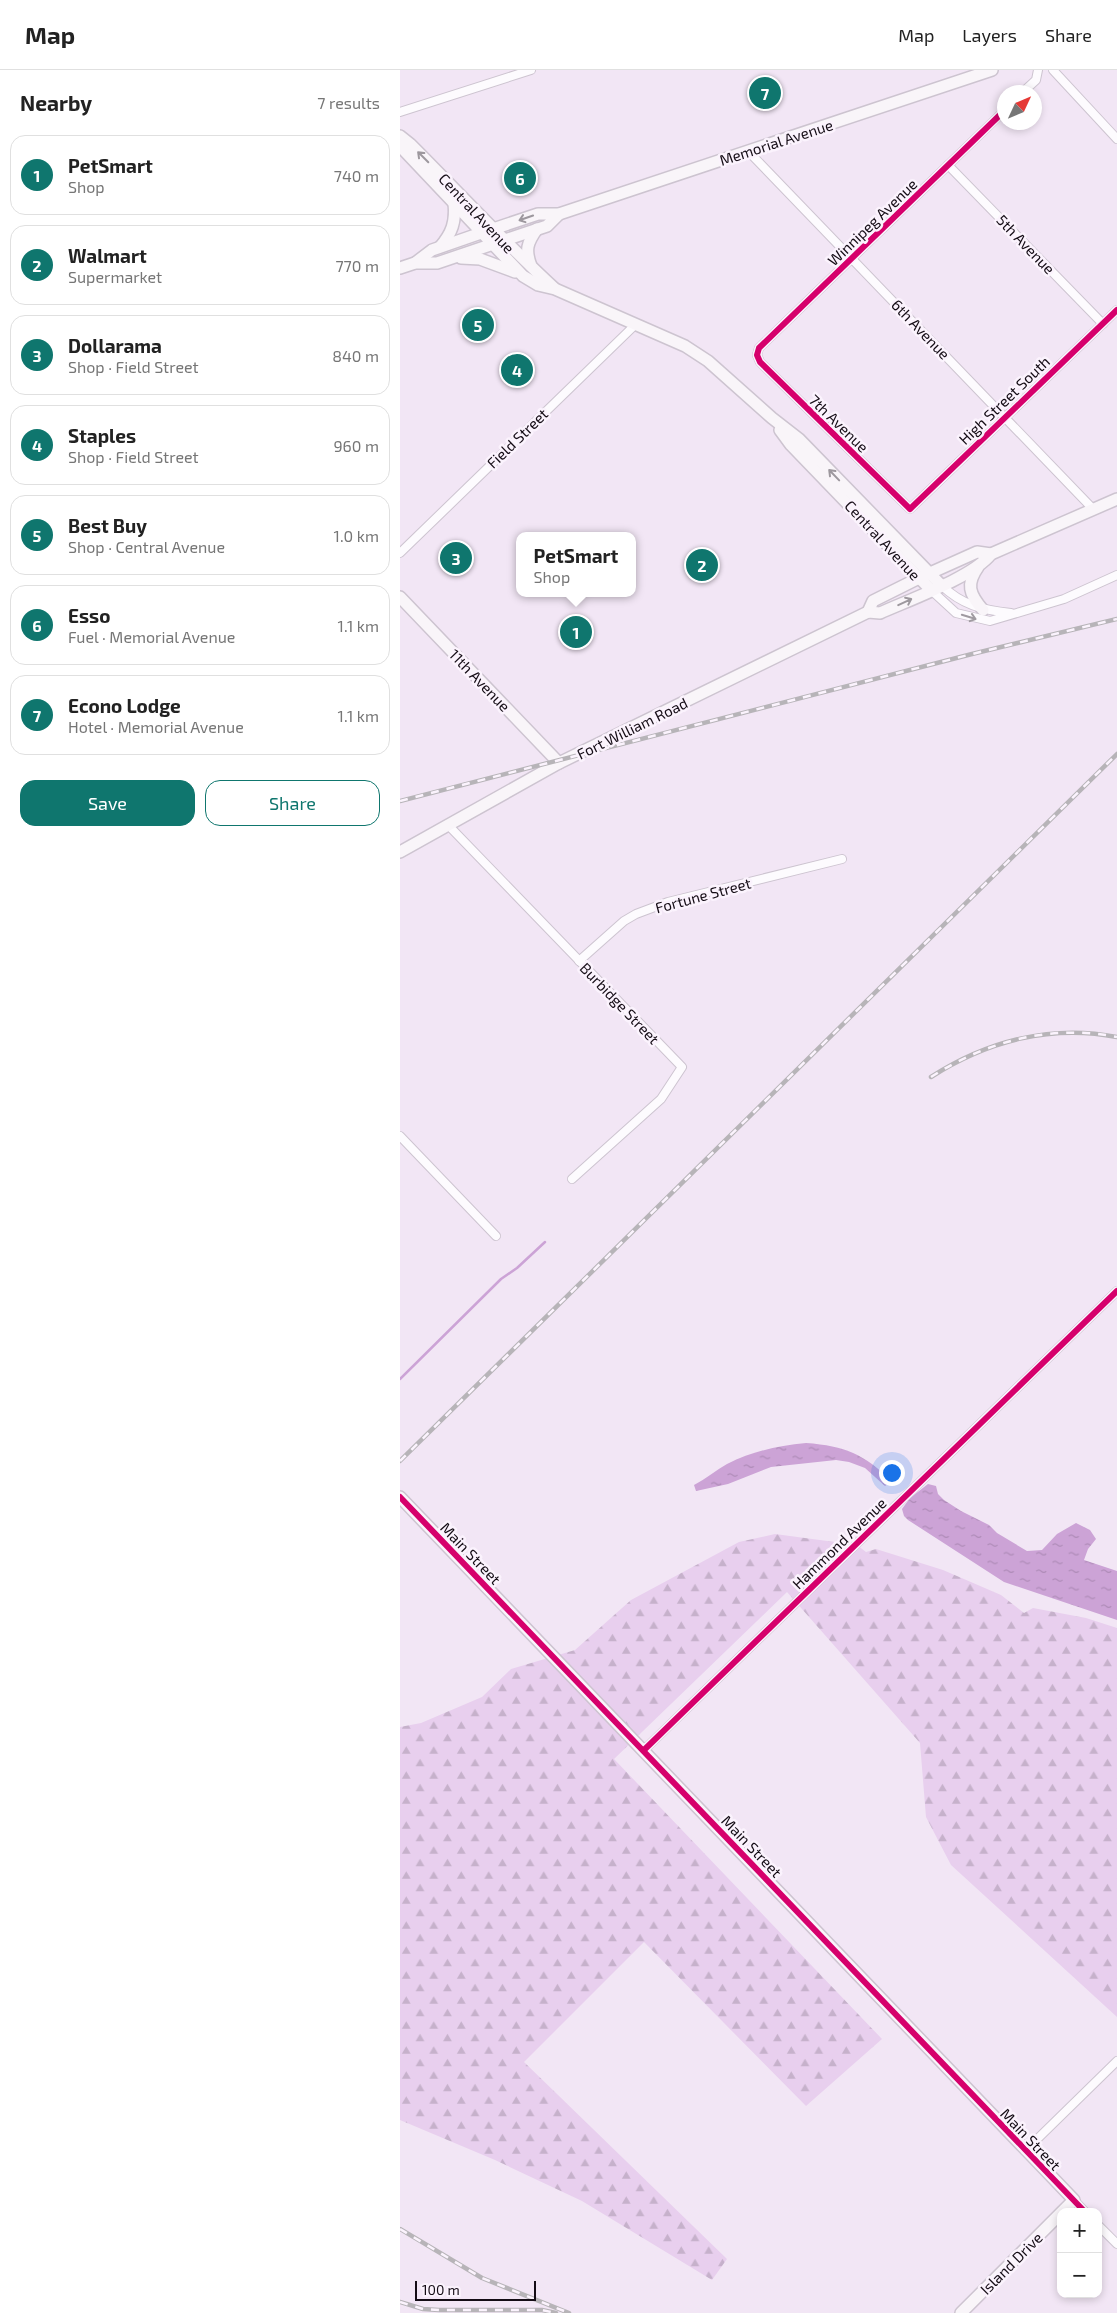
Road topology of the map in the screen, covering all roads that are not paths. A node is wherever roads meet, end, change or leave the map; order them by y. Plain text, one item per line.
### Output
1 (531, 70) edge
2 (992, 70) edge
3 (1038, 70) edge
4 (1053, 70) edge
5 (1031, 85) edge
6 (400, 112) edge
7 (997, 118) edge
8 (400, 136) edge
9 (1117, 139) edge
10 (400, 146) edge
11 (748, 151) junction
12 (948, 165) junction
13 (454, 203) junction
14 (559, 214) junction
15 (494, 229) junction
16 (537, 229) junction
17 (481, 233) junction
18 (505, 240) junction
19 (492, 245) junction
20 (440, 248) junction
21 (853, 258) junction
22 (446, 260) junction
23 (415, 263) junction
24 (400, 268) edge
25 (527, 273) junction
26 (1117, 310) edge
27 (636, 324) junction
28 (1103, 324) junction
29 (758, 351) joint
30 (1004, 417) junction
31 (772, 418) junction
32 (1117, 499) edge
33 (1092, 509) junction
34 (910, 510) joint
35 (400, 553) edge
36 (991, 554) junction
37 (978, 566) junction
38 (930, 574) junction
39 (1117, 575) edge
40 (919, 578) junction
41 (936, 587) junction
42 (400, 597) edge
43 (983, 610) junction
44 (868, 612) junction
45 (1015, 614) junction
46 (559, 763) junction
47 (449, 826) junction
48 (400, 852) edge
49 (842, 859) dead end
50 (579, 961) junction
51 (400, 1136) edge
52 (572, 1179) dead end
53 (496, 1236) dead end
54 (1117, 1291) edge
55 (400, 1497) edge
56 (644, 1750) junction
57 (1117, 2060) edge
58 (1025, 2151) junction
59 (1074, 2200) junction
60 (1066, 2208) edge
61 (1081, 2208) edge
62 (1057, 2217) edge
63 (1102, 2229) edge
64 (1117, 2244) edge
65 (961, 2313) edge

1 - 6 street
2 - 11 main road, Memorial Avenue
3 - 5 street
4 - 9 street
7 - 12 street, Winnipeg Avenue
15 -> 8 main road, Central Avenue
10 - 13 main road, Central Avenue
11 - 14 main road, Memorial Avenue
11 - 21 street, 6th Avenue
12 - 21 street, Winnipeg Avenue
12 - 28 street, 5th Avenue
13 - 17 main road, Central Avenue
13 - 20 main road
14 -> 15 main road, Memorial Avenue
14 - 16 main road, Memorial Avenue
15 - 17 main road, Memorial Avenue
15 - 18 main road, Central Avenue
16 - 18 main road, Memorial Avenue
16 - 25 main road
17 - 19 main road, Central Avenue
17 - 20 main road, Memorial Avenue
18 - 19 main road, Memorial Avenue
18 - 25 main road, Central Avenue
19 - 22 main road, Memorial Avenue
19 - 25 main road, Central Avenue
20 - 23 main road, Memorial Avenue
21 - 29 street, Winnipeg Avenue
21 - 30 street, 6th Avenue
22 - 23 main road, Memorial Avenue
22 - 25 main road
23 - 24 main road, Memorial Avenue
25 - 27 main road, Central Avenue
26 - 28 street, High Street South
27 - 31 main road, Central Avenue
27 - 35 street, Field Street
28 - 30 street, High Street South
29 - 34 street, 7th Avenue
30 - 33 street, 6th Avenue
30 - 34 street, High Street South
38 -> 31 main road, Central Avenue
31 - 40 main road, Central Avenue
32 - 33 main road, Fort William Road
33 - 36 main road, Fort William Road
36 - 37 main road, Fort William Road
36 - 38 main road, Fort William Road
37 - 41 main road, Fort William Road
37 - 43 main road
38 - 40 main road, Fort William Road
38 - 41 main road, Central Avenue
39 - 45 street, Central Avenue
40 - 41 main road, Central Avenue
40 - 44 main road, Fort William Road
41 - 43 street, Central Avenue
44 -> 41 main road, Fort William Road
41 -> 45 street, Central Avenue
42 - 46 main road, 11th Avenue
43 - 45 street, Central Avenue
44 - 46 main road, Fort William Road
46 - 47 main road, Fort William Road
47 - 48 main road, Fort William Road
47 - 50 street, Burbidge Street
49 - 50 street, Fortune Street
50 - 52 street, Burbidge Street
51 - 53 street
54 - 56 street, Hammond Avenue
55 - 56 main road, Main Street
56 - 58 main road, Main Street
57 - 58 street
58 - 59 main road, Main Street
59 - 60 main road, Island Drive
59 - 61 street, Main Street
62 - 65 main road, Island Drive
63 - 64 street

